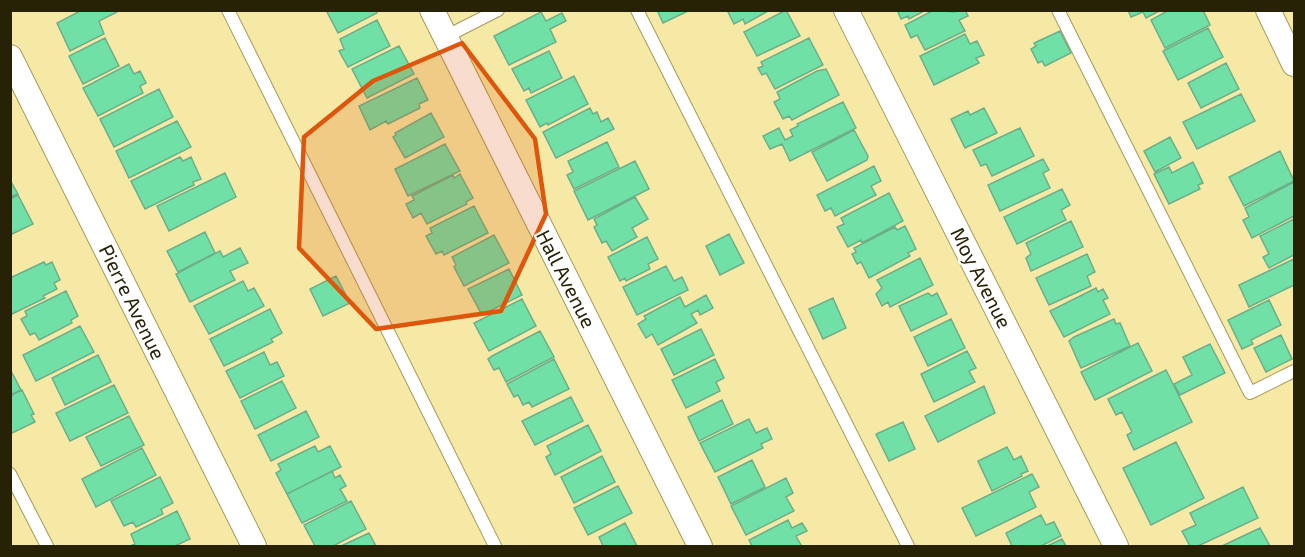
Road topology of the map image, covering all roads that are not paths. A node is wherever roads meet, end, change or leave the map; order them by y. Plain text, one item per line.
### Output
1 (228, 10) edge
2 (432, 10) edge
3 (498, 10) edge
4 (637, 10) edge
5 (846, 10) edge
6 (1058, 10) edge
7 (1268, 10) edge
8 (446, 37) junction
9 (10, 57) edge
10 (1294, 64) edge
11 (1294, 371) edge
12 (10, 474) edge
13 (47, 546) edge
14 (254, 546) edge
15 (495, 546) edge
16 (700, 546) edge
17 (908, 546) edge
18 (1116, 546) edge

1 - 15 lane
2 - 8 street, Hall Avenue
3 - 8 lane
4 - 17 lane
5 - 18 street, Moy Avenue
6 - 11 lane
7 - 10 street
8 - 16 street, Hall Avenue
9 - 14 street, Pierre Avenue
12 - 13 lane

